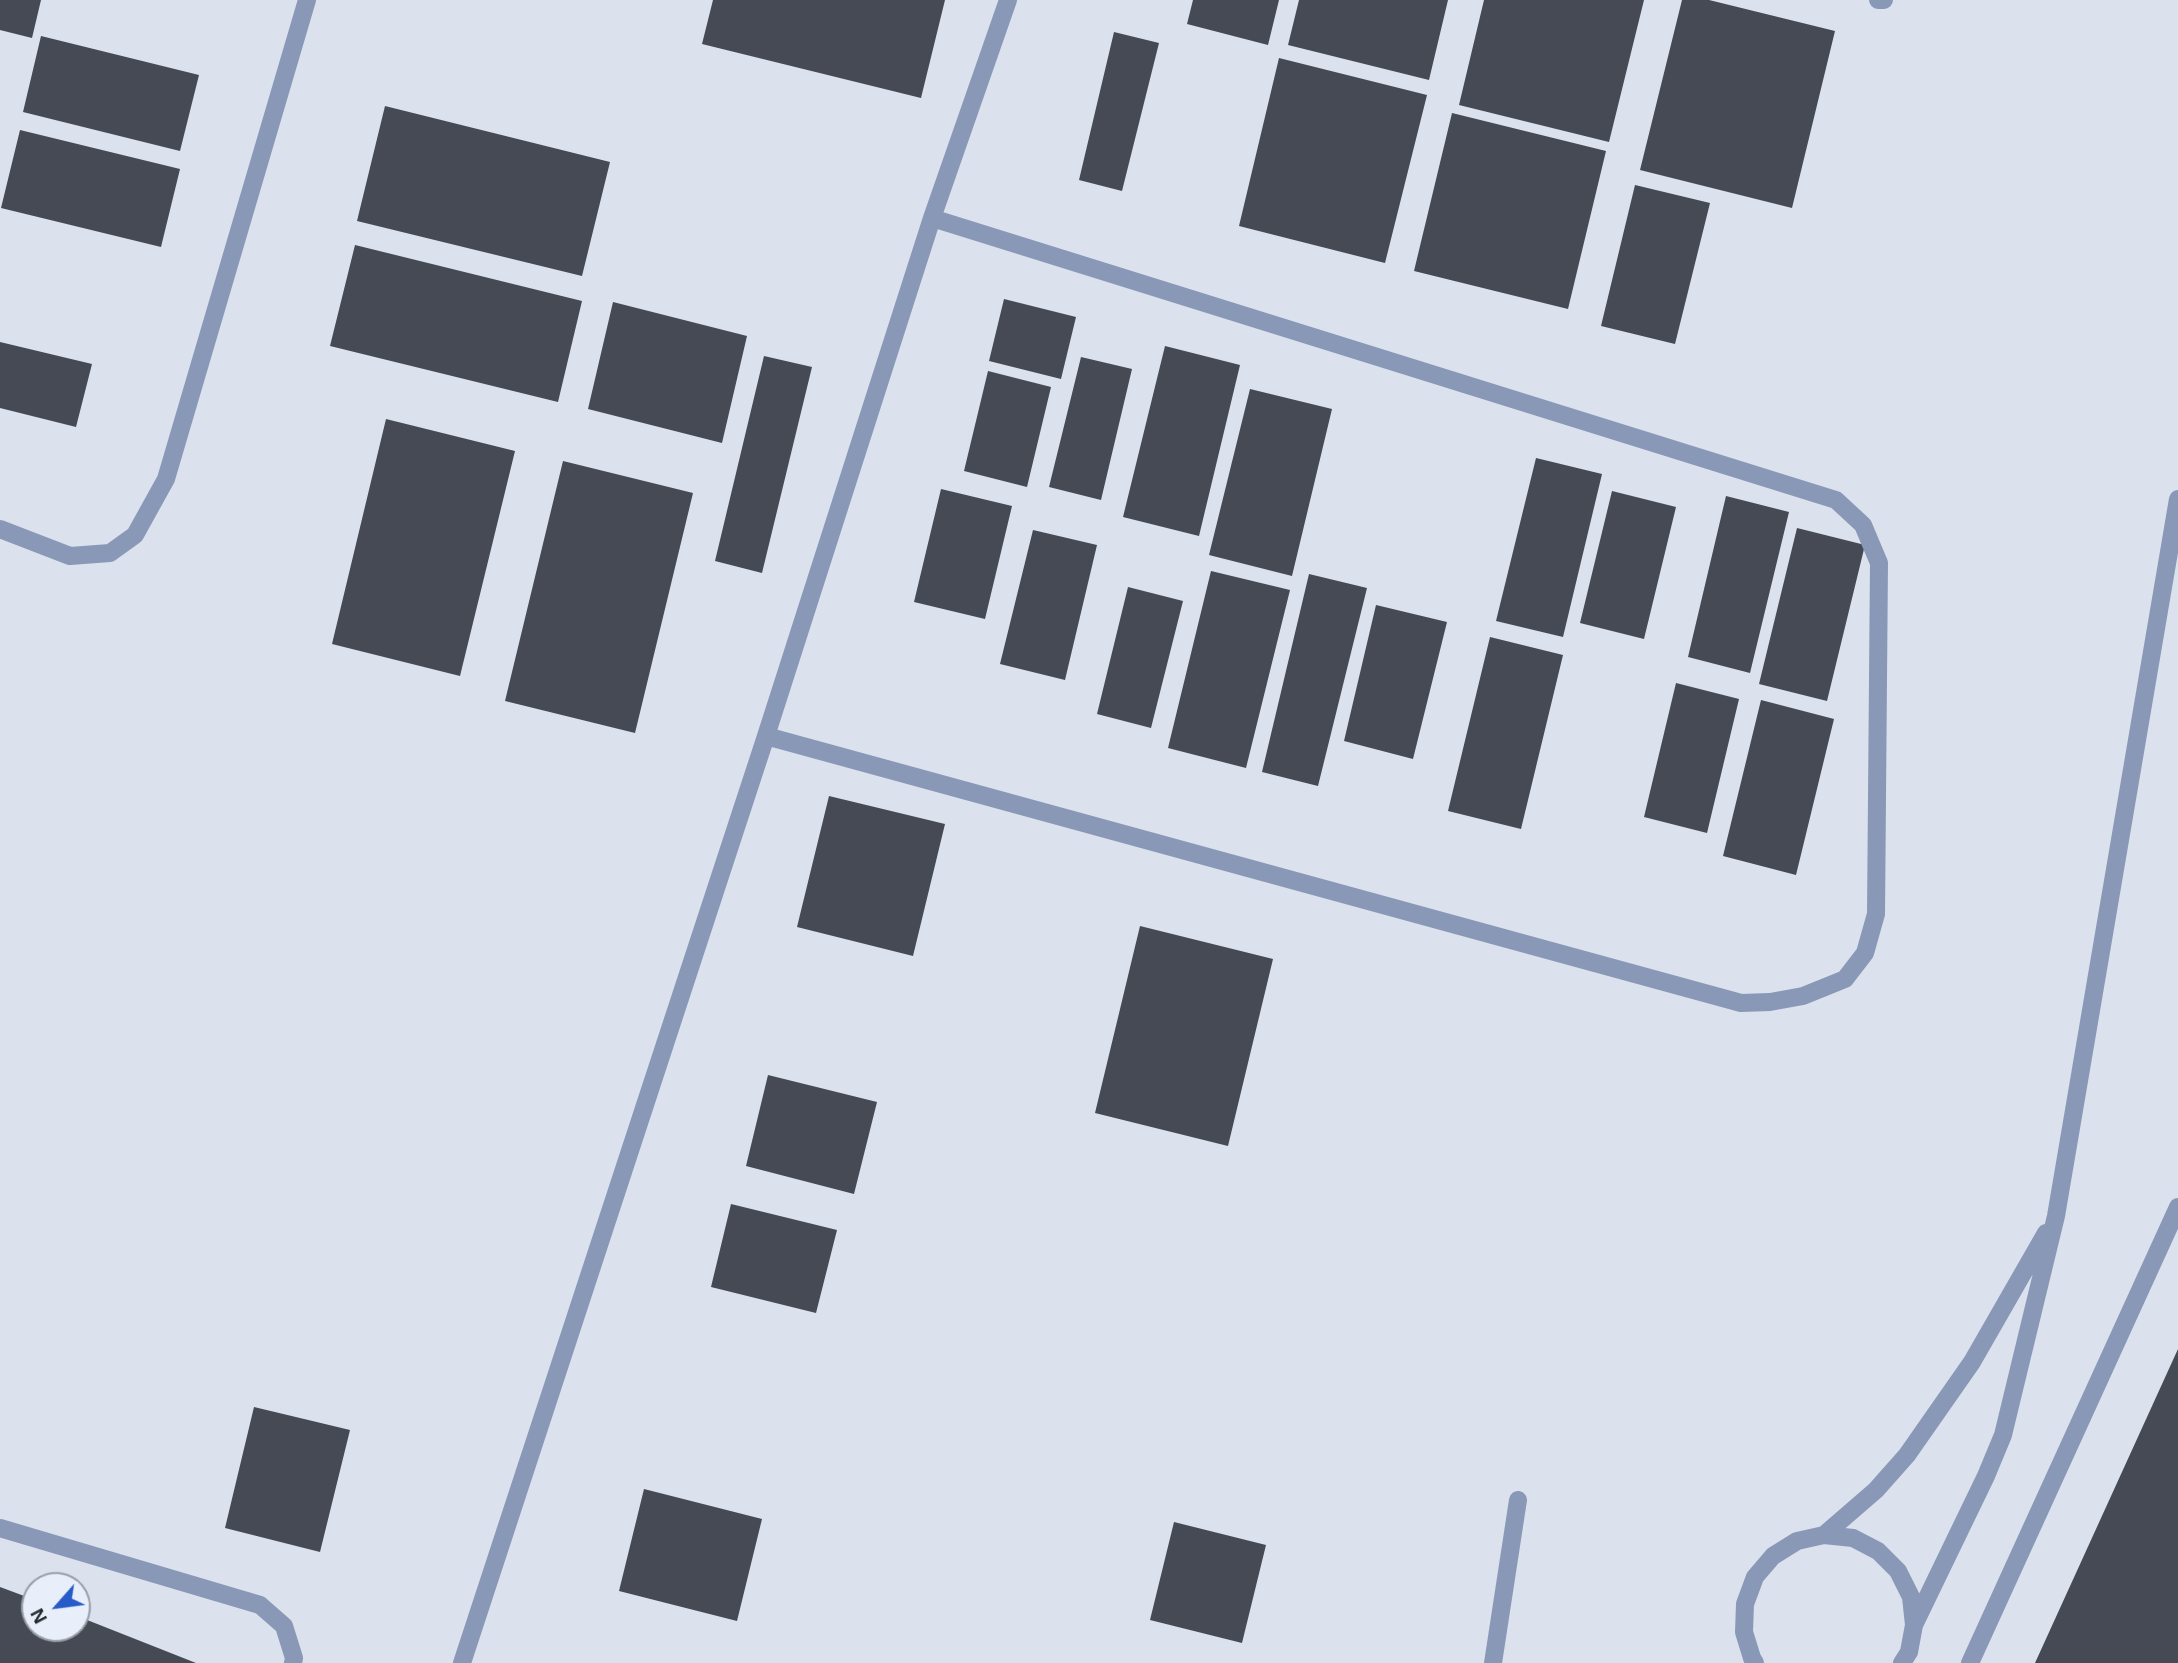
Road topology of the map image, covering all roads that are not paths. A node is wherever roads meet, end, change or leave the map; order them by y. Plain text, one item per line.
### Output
1 (307, 0) edge
2 (1008, 0) edge
3 (1878, 0) edge
4 (1884, 0) edge
5 (932, 218) junction
6 (2178, 499) edge
7 (0, 530) edge
8 (766, 736) junction
9 (2178, 1207) edge
10 (2056, 1216) junction
11 (1518, 1500) dead end
12 (0, 1528) edge
13 (1824, 1535) junction
14 (1914, 1625) junction
15 (1752, 1662) edge
16 (293, 1663) edge
17 (462, 1663) edge
18 (1493, 1663) edge
19 (1902, 1663) edge
20 (1970, 1663) edge

1 - 7 lane
2 - 5 lane
3 - 4 lane
5 - 8 lane
5 - 8 lane
6 - 10 lane
8 - 17 lane
9 - 20 lane
10 - 13 lane
10 - 14 lane
11 - 18 lane
12 - 16 lane
13 - 14 lane
13 - 15 lane
14 - 19 lane

